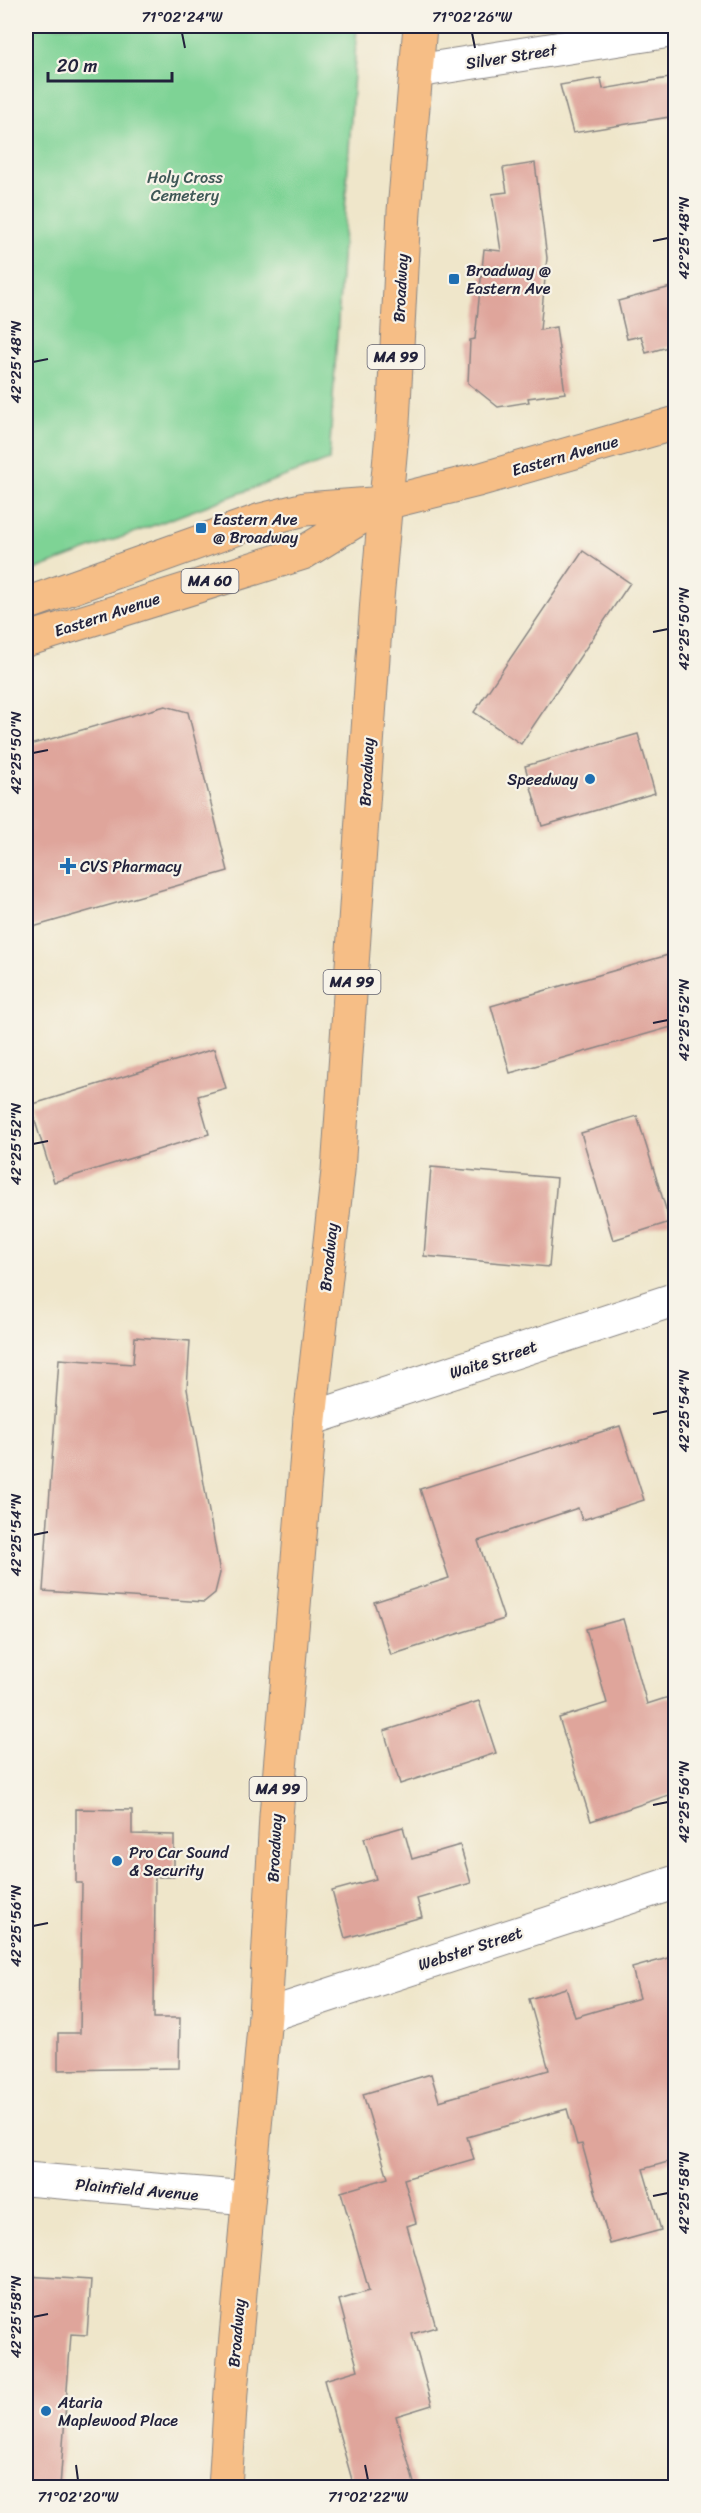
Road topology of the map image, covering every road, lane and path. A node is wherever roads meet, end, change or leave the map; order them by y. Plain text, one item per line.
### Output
1 (420, 26) edge
2 (675, 30) edge
3 (417, 71) junction
4 (675, 423) edge
5 (385, 503) junction
6 (26, 604) edge
7 (26, 640) edge
8 (675, 1299) edge
9 (310, 1419) junction
10 (675, 1881) edge
11 (265, 2016) junction
12 (26, 2179) edge
13 (249, 2198) junction
14 (225, 2487) edge

1 - 3 main road, Broadway / MA 99
2 - 3 street, Silver Street
3 - 5 main road, Broadway / MA 99
4 - 5 main road, Eastern Avenue / MA 60
5 - 6 main road, Eastern Avenue / MA 60
5 - 7 main road, Eastern Avenue / MA 60
5 - 9 main road, Broadway / MA 99
8 - 9 street, Waite Street
9 - 11 main road, Broadway / MA 99
10 - 11 street, Webster Street
11 - 13 main road, Broadway / MA 99
12 - 13 street, Plainfield Avenue
13 - 14 main road, Broadway / MA 99

